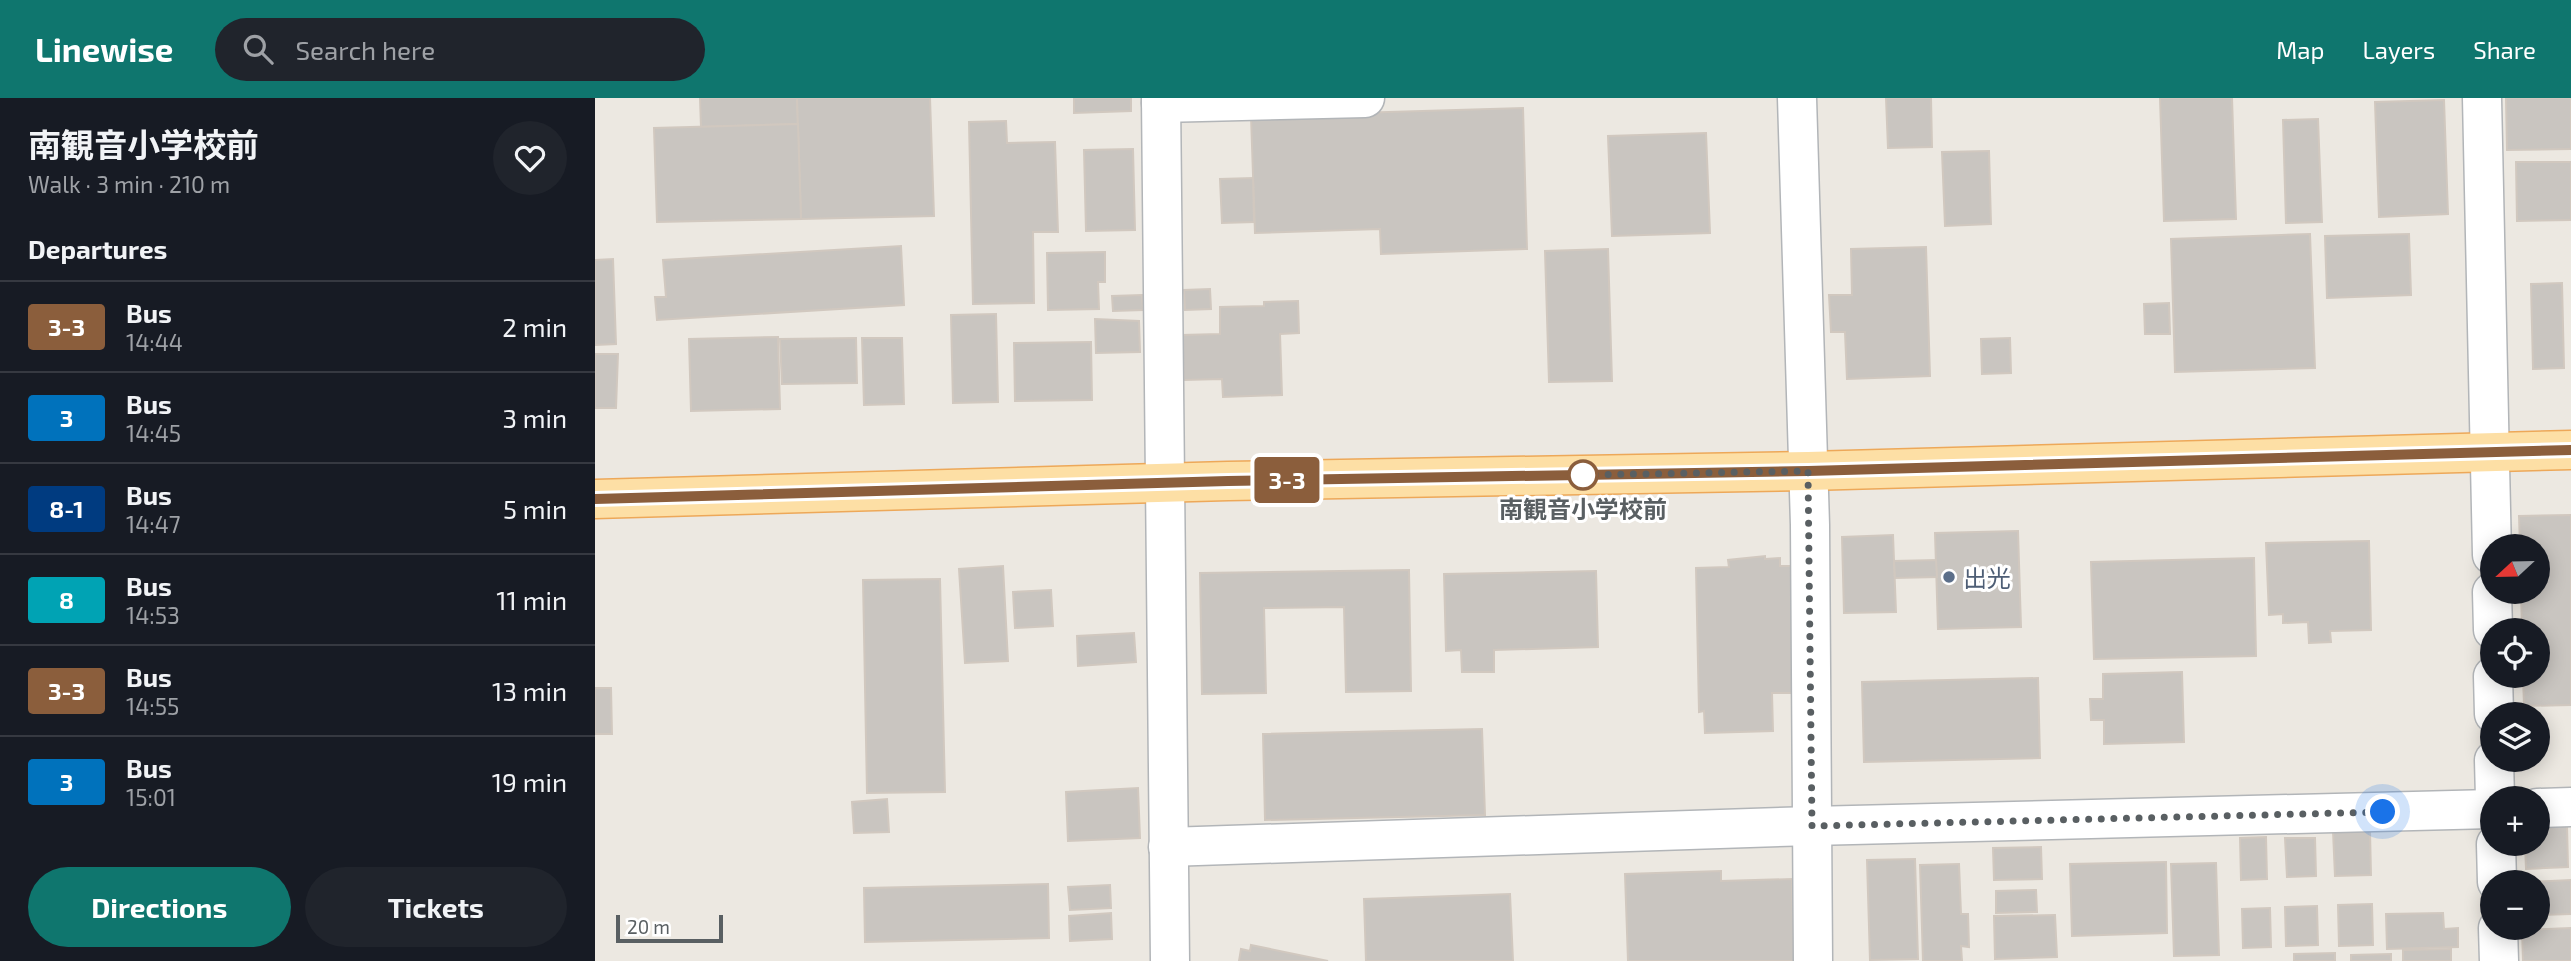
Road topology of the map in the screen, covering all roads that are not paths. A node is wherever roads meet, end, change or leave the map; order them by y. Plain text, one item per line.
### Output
1 (1365, 98) edge
2 (1797, 98) edge
3 (2481, 98) edge
4 (1161, 101) edge
5 (2571, 450) edge
6 (2489, 453) junction
7 (1808, 471) junction
8 (1166, 483) junction
9 (595, 499) edge
10 (2491, 534) edge
11 (2571, 807) edge
12 (2550, 808) edge
13 (2480, 809) edge
14 (1812, 826) junction
15 (1168, 847) junction
16 (2498, 940) edge
17 (1170, 961) edge
18 (1813, 961) edge
19 (2499, 961) edge

1 - 4 street
2 - 7 street
3 - 6 street
4 - 8 street
5 - 6 main road
6 - 7 main road
6 - 10 street
7 - 8 main road
7 - 14 street
8 - 9 main road
8 - 15 street
11 - 12 street
13 - 14 street
14 - 15 street
14 - 18 street
15 - 17 street
16 - 19 street

